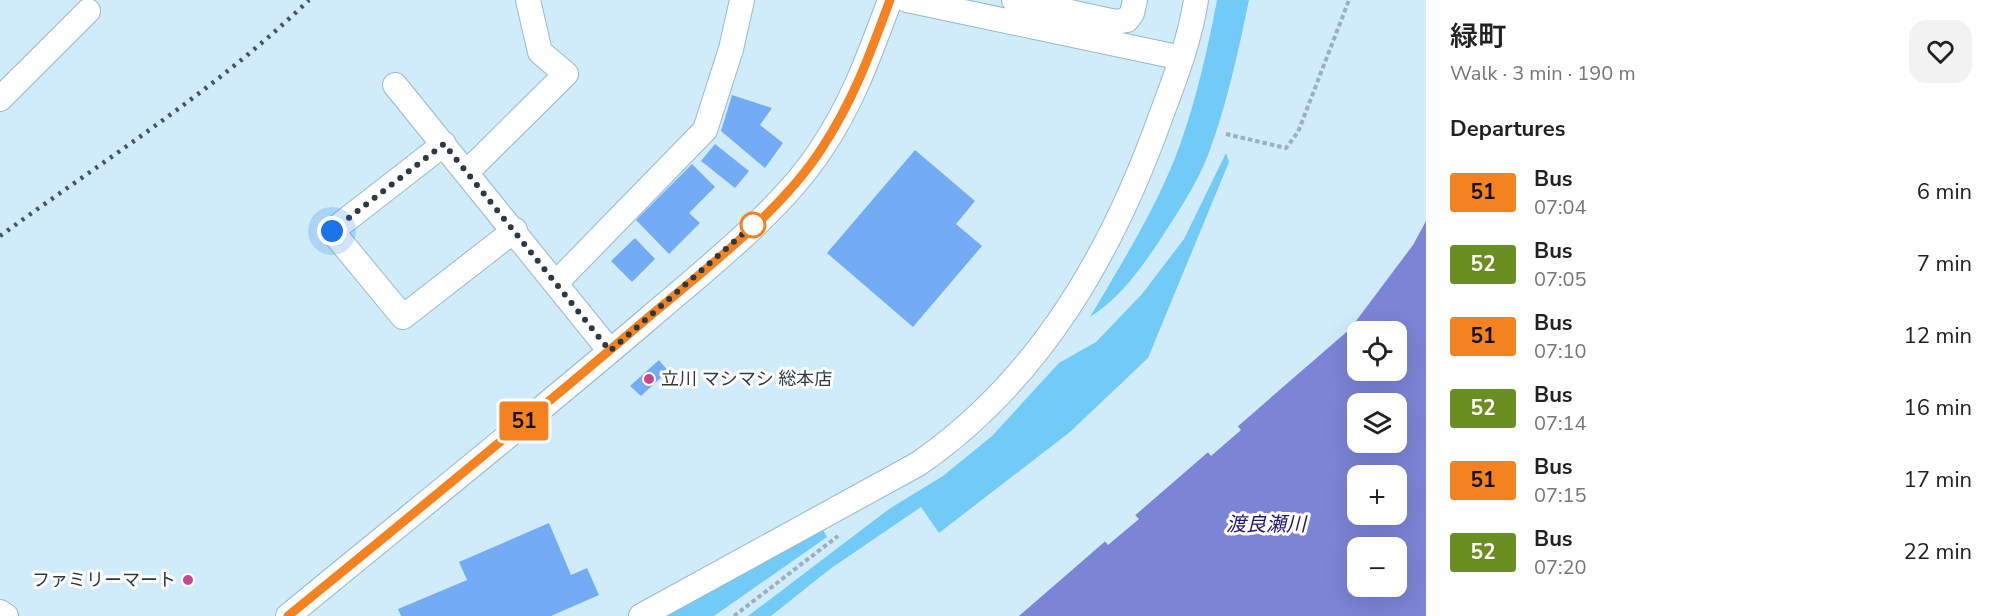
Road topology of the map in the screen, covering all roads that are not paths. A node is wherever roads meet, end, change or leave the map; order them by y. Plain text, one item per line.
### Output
1 (528, 0) edge
2 (742, 0) edge
3 (890, 0) edge
4 (907, 0) edge
5 (1014, 0) edge
6 (1135, 0) edge
7 (1196, 0) edge
8 (88, 11) dead end
9 (1182, 58) junction
10 (395, 85) dead end
11 (0, 99) edge
12 (444, 144) junction
13 (467, 172) junction
14 (514, 230) junction
15 (557, 282) junction
16 (610, 351) junction
17 (0, 612) edge
18 (6, 616) edge
19 (288, 616) edge
20 (641, 616) edge

1 - 13 street
2 - 15 street
3 - 16 street
4 - 9 street
5 - 6 street
7 - 9 street
8 - 11 street
9 - 20 street
10 - 12 street
12 - 13 street
12 - 14 street
13 - 14 street
14 - 15 street
15 - 16 street
16 - 19 street
17 - 18 street

